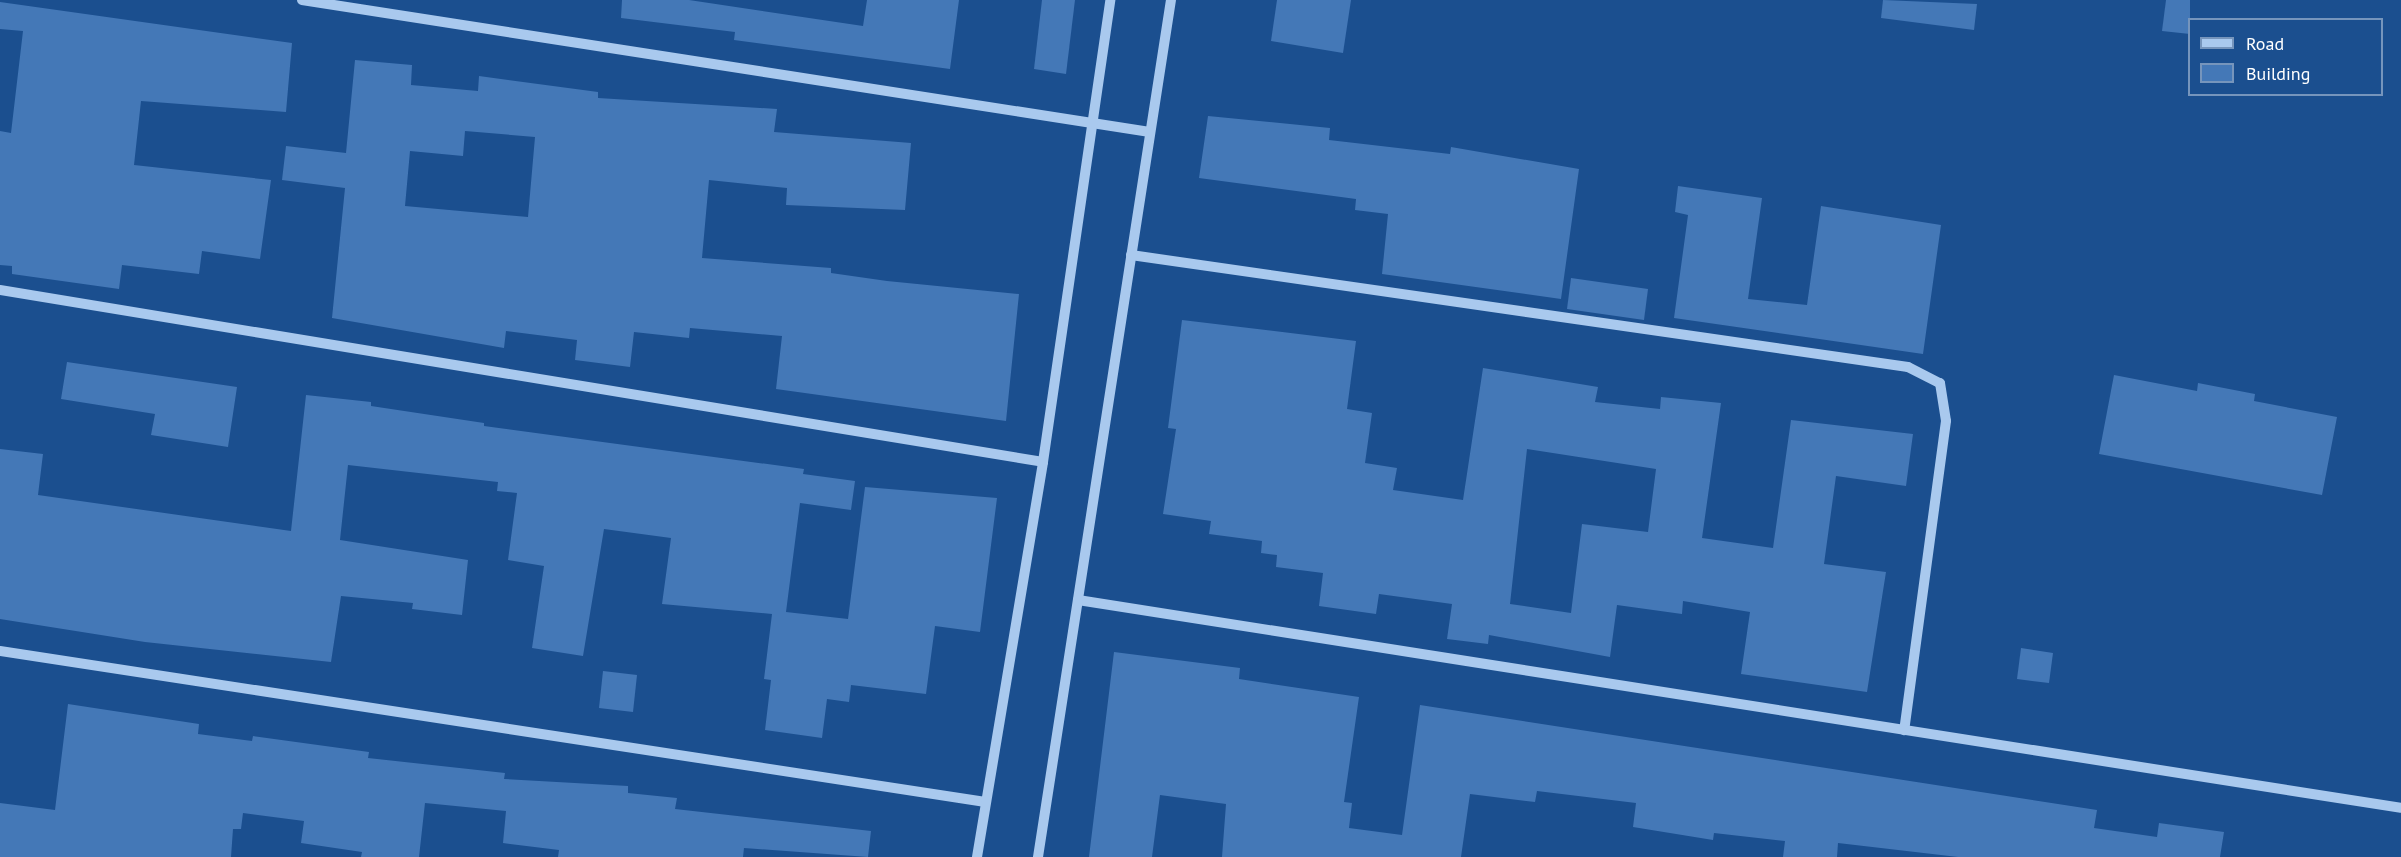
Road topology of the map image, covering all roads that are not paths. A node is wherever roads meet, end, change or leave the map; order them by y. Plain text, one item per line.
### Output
1 (302, 0) edge
2 (1110, 0) edge
3 (1171, 0) edge
4 (1091, 122) junction
5 (1150, 132) junction
6 (1131, 255) junction
7 (0, 290) edge
8 (1043, 462) junction
9 (1078, 600) junction
10 (0, 651) edge
11 (1904, 730) junction
12 (986, 802) junction
13 (2401, 808) edge
14 (977, 857) edge
15 (1038, 857) edge

1 - 4 street
2 - 4 street
3 - 5 street
4 - 5 street
4 - 8 street
5 - 6 street
6 - 9 street
6 - 11 street
7 - 8 street
8 - 12 street
9 - 11 street
9 - 15 street
10 - 12 street
11 - 13 street
12 - 14 street

